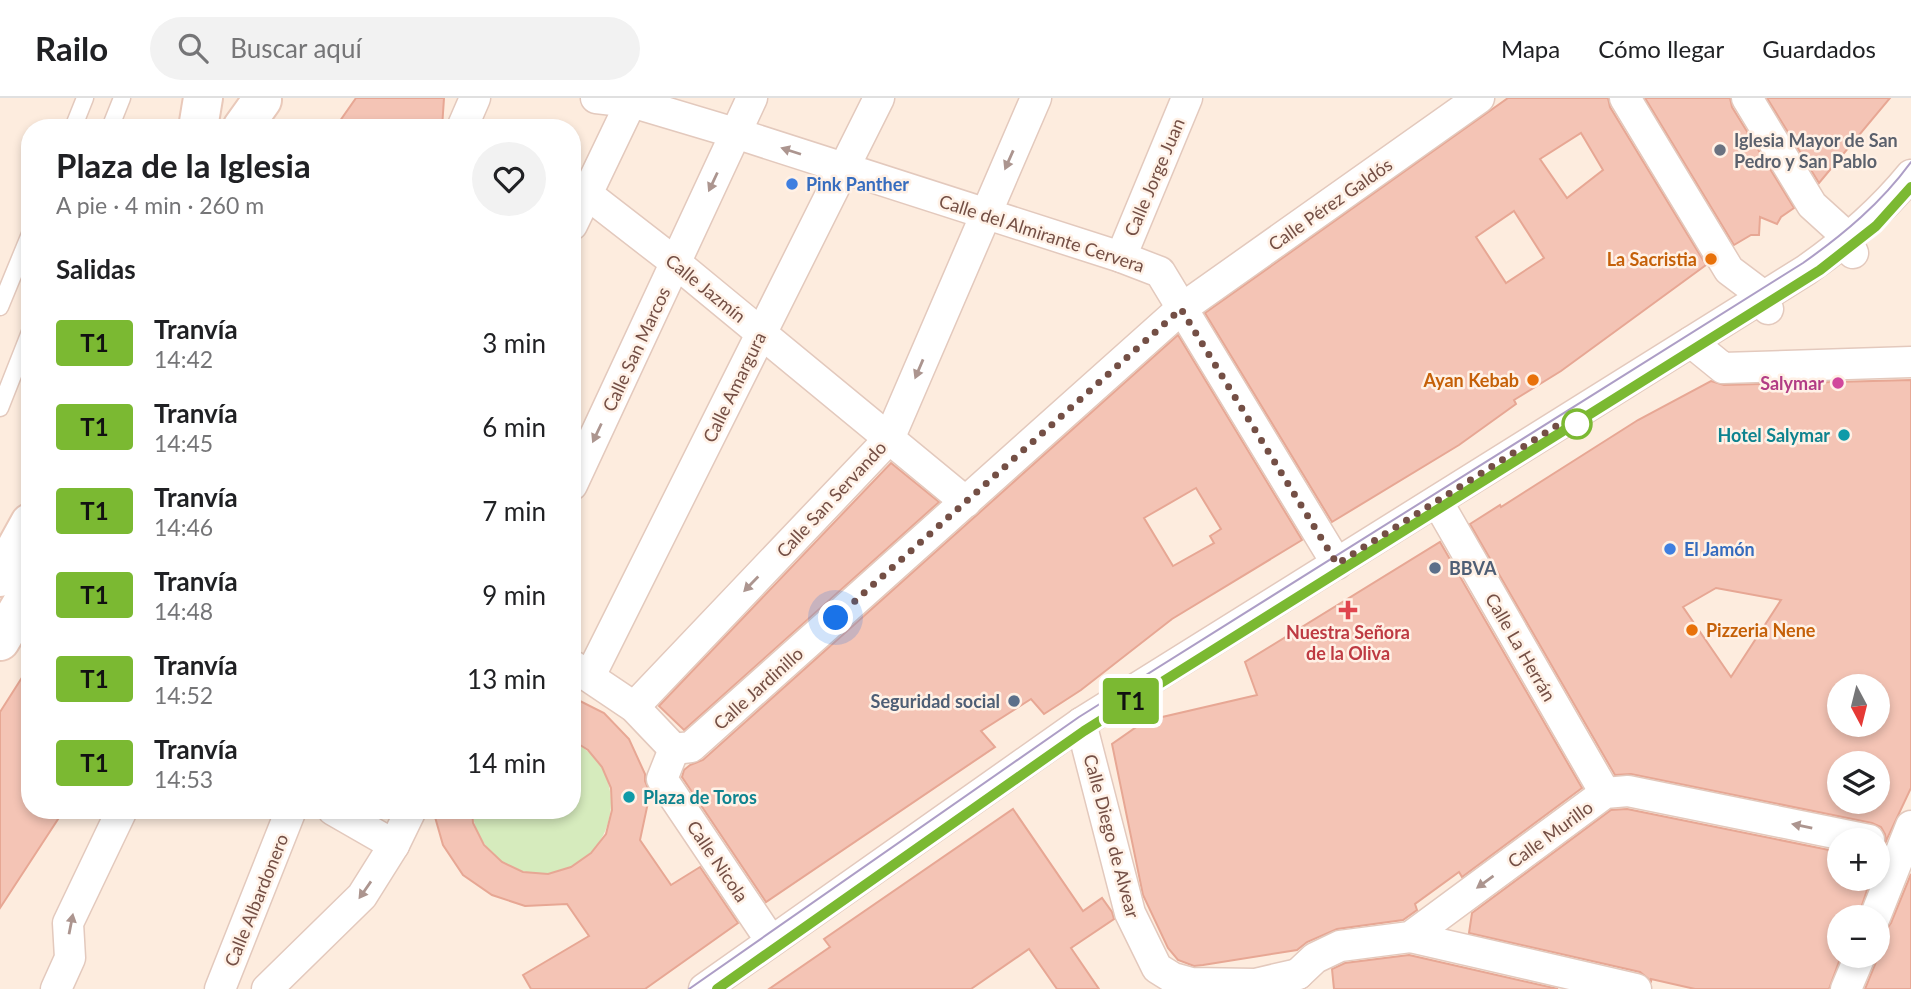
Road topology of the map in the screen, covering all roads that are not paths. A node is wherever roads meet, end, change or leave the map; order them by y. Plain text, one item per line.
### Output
1 (85, 98) edge
2 (122, 98) edge
3 (203, 98) edge
4 (475, 98) edge
5 (596, 98) edge
6 (752, 98) edge
7 (879, 98) edge
8 (1036, 98) edge
9 (1187, 98) edge
10 (1479, 98) edge
11 (1625, 98) edge
12 (1747, 98) edge
13 (632, 100) edge
14 (77, 119) edge
15 (114, 119) edge
16 (200, 119) edge
17 (466, 119) edge
18 (735, 133) junction
19 (844, 169) junction
20 (1911, 176) edge
21 (587, 194) junction
22 (581, 206) edge
23 (985, 215) junction
24 (1850, 247) junction
25 (21, 256) edge
26 (1121, 257) junction
27 (676, 262) junction
28 (1765, 303) junction
29 (0, 307) edge
30 (1181, 309) junction
31 (761, 332) junction
32 (1691, 342) junction
33 (21, 355) edge
34 (1911, 362) edge
35 (0, 408) edge
36 (889, 439) junction
37 (581, 466) edge
38 (1437, 501) junction
39 (966, 502) junction
40 (21, 539) edge
41 (1337, 564) junction
42 (0, 577) edge
43 (21, 605) edge
44 (0, 641) edge
45 (581, 671) edge
46 (634, 707) junction
47 (1081, 723) junction
48 (674, 749) junction
49 (1605, 793) junction
50 (118, 819) edge
51 (287, 819) edge
52 (349, 819) edge
53 (407, 819) edge
54 (1827, 831) edge
55 (1901, 841) edge
56 (394, 845) junction
57 (1879, 905) edge
58 (1410, 937) junction
59 (771, 941) junction
60 (1855, 968) edge
61 (744, 978) edge
62 (1299, 982) edge
63 (56, 989) edge
64 (220, 989) edge
65 (267, 989) edge
66 (704, 989) edge
67 (1636, 989) edge
68 (1846, 989) edge

1 - 14 lane
2 - 15 lane
3 - 16 street
4 - 17 street
5 - 13 street, Calle del Almirante Cervera
6 - 18 street, Calle San Marcos
7 - 19 street, Calle Amargura
8 -> 23 street, Calle San Servando
9 - 26 street, Calle Jorge Juan
10 - 30 street, Calle Pérez Galdós
11 - 28 street
12 - 24 street
13 - 18 street, Calle del Almirante Cervera
13 - 21 street
19 -> 18 street, Calle del Almirante Cervera
18 -> 27 street, Calle San Marcos
19 - 23 street, Calle del Almirante Cervera
19 - 31 street, Calle Amargura
20 - 24 street
21 - 22 street
21 - 27 street, Calle Jazmín
23 - 26 street, Calle del Almirante Cervera
23 -> 36 street, Calle San Servando
24 - 28 street
25 - 29 lane
26 - 30 street, Calle del Almirante Cervera
27 - 31 street, Calle Jazmín
27 -> 37 street, Calle San Marcos
28 - 32 street
30 - 39 street, Calle Jardinillo
30 - 41 street, Calle del Almirante Cervera
31 - 36 street, Calle Jazmín
31 - 45 street, Calle Amargura
32 - 34 street
32 - 38 street
33 - 35 lane
36 - 39 street, Calle Jazmín
36 -> 46 street, Calle San Servando
38 - 41 street
38 - 49 street, Calle La Herrán
39 - 48 street, Calle Jardinillo
40 - 42 street
41 - 47 street
43 - 44 street
45 - 46 street
46 - 48 street
47 - 59 street
47 - 62 street, Calle Diego de Alvear
48 - 59 street, Calle Nicola
54 -> 49 street, Calle Murillo
49 -> 58 street, Calle Murillo
63 -> 50 street
51 - 64 street, Calle Albardonero
52 - 56 street
53 - 56 street
55 - 57 street
56 -> 65 street
58 - 62 street, Calle Murillo
58 - 67 street
59 - 61 street
60 - 68 street
61 - 66 street

